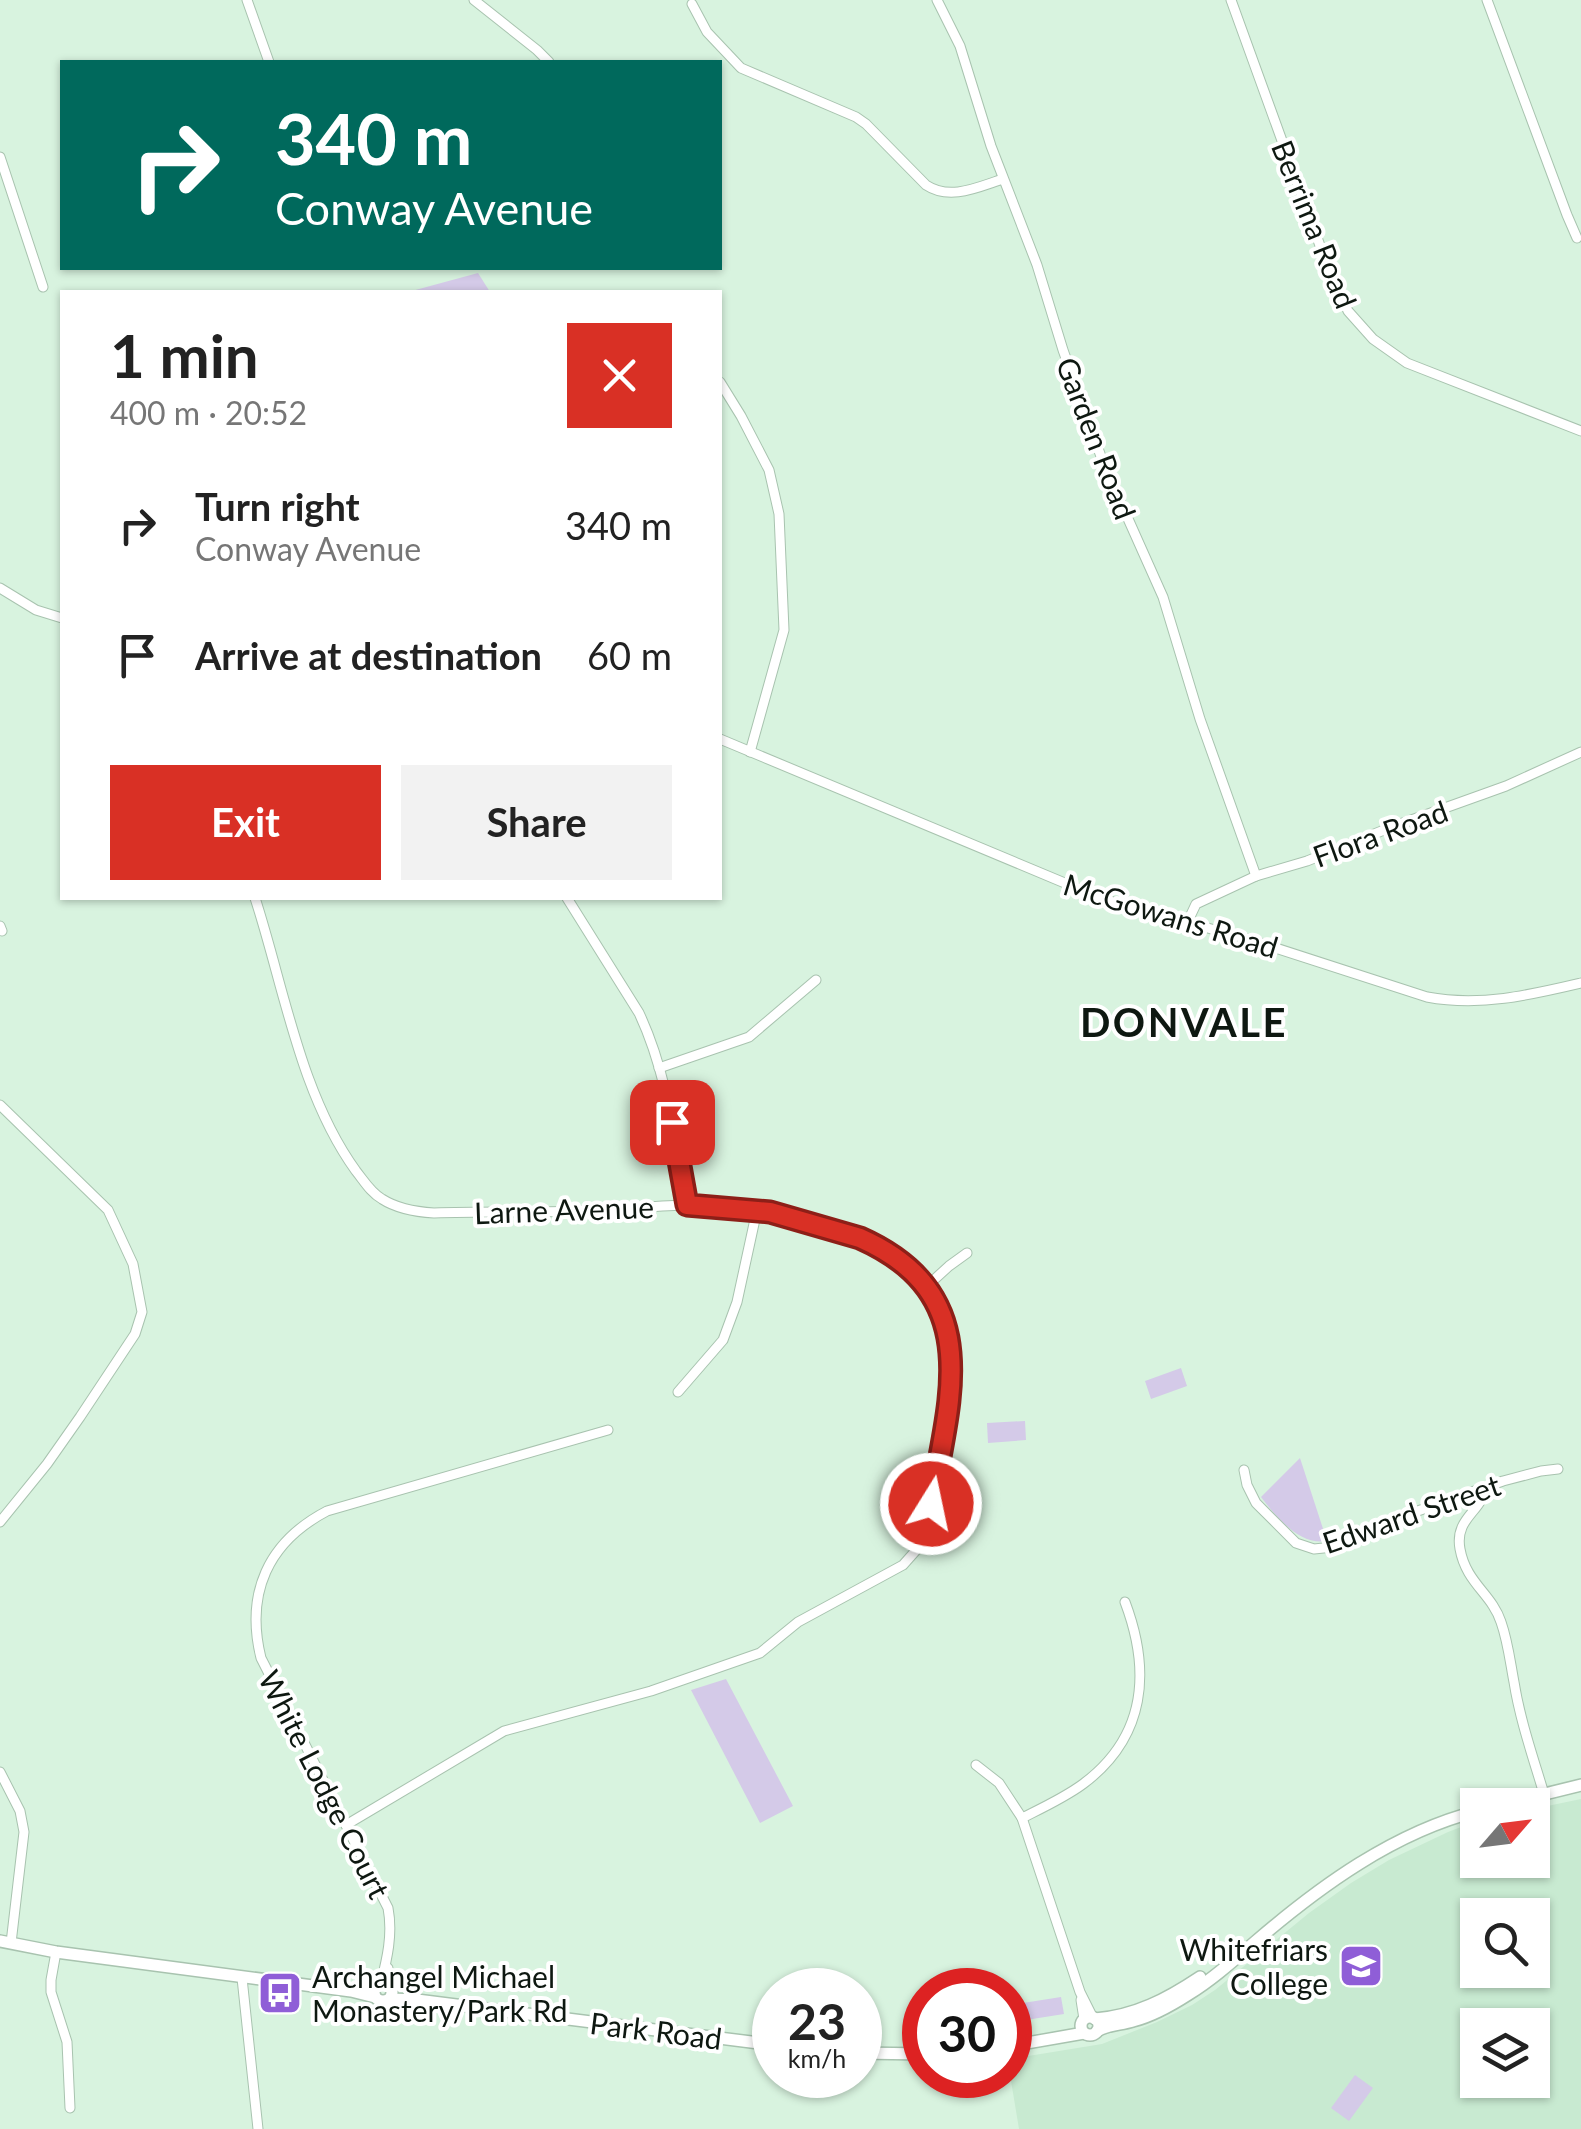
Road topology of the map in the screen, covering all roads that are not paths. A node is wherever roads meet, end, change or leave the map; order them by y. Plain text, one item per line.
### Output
1 (247, 0) edge
2 (474, 0) edge
3 (937, 0) edge
4 (1231, 0) edge
5 (1487, 0) edge
6 (692, 4) dead end
7 (268, 60) edge
8 (546, 60) edge
9 (0, 156) edge
10 (1003, 179) junction
11 (1578, 238) dead end
12 (42, 287) dead end
13 (722, 385) edge
14 (1581, 431) edge
15 (0, 588) edge
16 (60, 617) edge
17 (722, 740) edge
18 (750, 752) junction
19 (1581, 752) edge
20 (1256, 876) junction
21 (255, 900) edge
22 (568, 900) edge
23 (1188, 921) junction
24 (816, 980) dead end
25 (1581, 983) edge
26 (659, 1068) junction
27 (0, 1105) edge
28 (687, 1205) junction
29 (756, 1210) junction
30 (967, 1253) dead end
31 (925, 1288) junction
32 (678, 1392) dead end
33 (608, 1430) dead end
34 (1558, 1469) dead end
35 (1244, 1470) dead end
36 (1484, 1488) junction
37 (0, 1522) edge
38 (1125, 1602) dead end
39 (976, 1765) dead end
40 (0, 1772) edge
41 (1581, 1785) edge
42 (1542, 1788) edge
43 (1550, 1793) edge
44 (1460, 1816) edge
45 (1022, 1818) junction
46 (346, 1826) junction
47 (5, 1942) edge
48 (56, 1952) junction
49 (242, 1978) junction
50 (384, 1990) junction
51 (1089, 2024) junction
52 (752, 2042) edge
53 (1032, 2042) edge
54 (70, 2108) dead end
55 (258, 2129) edge

1 - 7 street
2 - 8 street
3 - 10 street, Garden Road
4 - 14 street, Berrima Road
5 - 11 street
6 - 10 street
9 - 12 street
10 - 20 street, Garden Road
13 - 18 street
15 - 16 street
17 - 18 street, McGowans Road
18 - 23 street, McGowans Road
19 - 20 street, Flora Road
20 - 23 street, Flora Road
21 - 28 street, Larne Avenue
22 - 26 street
23 - 25 street, McGowans Road
24 - 26 street
26 - 28 street
27 - 37 street
28 - 29 street, Larne Avenue
29 - 31 street, Larne Avenue
29 - 32 street
30 - 31 street
31 - 46 street, Larne Avenue
33 - 46 street, White Lodge Court
34 - 36 street, Edward Street
35 - 36 street, Edward Street
36 - 42 street
38 - 45 street
39 - 45 street
40 - 47 street
41 - 43 street
44 - 51 street
45 - 51 street
46 - 50 street, White Lodge Court
47 - 48 street
48 - 49 street
48 - 54 street
49 - 50 street
49 - 55 street
50 - 52 street, Park Road
51 - 53 street

